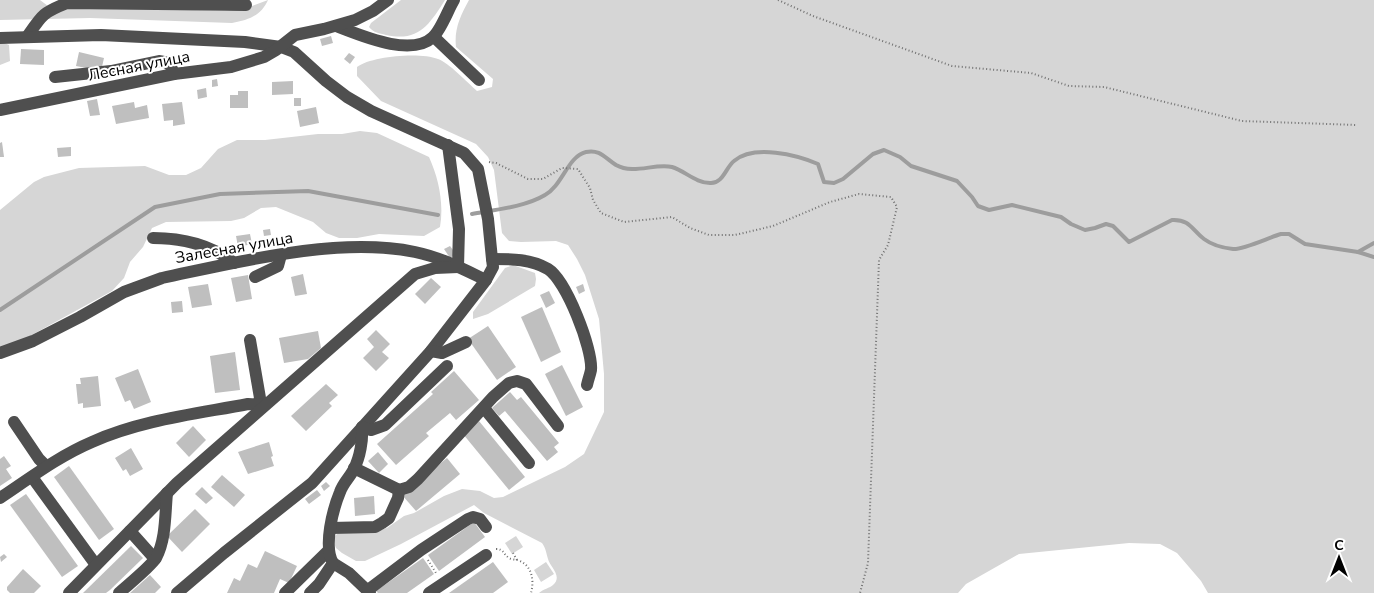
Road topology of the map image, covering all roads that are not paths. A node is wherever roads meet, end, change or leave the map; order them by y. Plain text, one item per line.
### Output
1 (56, 0) edge
2 (388, 0) edge
3 (454, 0) edge
4 (246, 5) dead end
5 (43, 14) junction
6 (336, 26) junction
7 (28, 37) junction
8 (434, 37) junction
9 (0, 38) edge
10 (281, 46) junction
11 (174, 74) junction
12 (55, 78) dead end
13 (479, 80) dead end
14 (0, 110) edge
15 (448, 145) junction
16 (153, 238) dead end
17 (282, 255) junction
18 (492, 259) junction
19 (234, 263) junction
20 (458, 267) junction
21 (255, 278) dead end
22 (486, 280) junction
23 (250, 340) dead end
24 (466, 342) dead end
25 (431, 351) junction
26 (0, 354) edge
27 (447, 366) dead end
28 (587, 385) dead end
29 (261, 405) junction
30 (484, 408) junction
31 (14, 422) dead end
32 (558, 426) dead end
33 (362, 427) junction
34 (529, 463) dead end
35 (46, 466) junction
36 (354, 468) junction
37 (32, 477) junction
38 (399, 490) junction
39 (167, 493) junction
40 (0, 498) edge
41 (486, 527) dead end
42 (331, 528) junction
43 (130, 531) junction
44 (329, 550) junction
45 (486, 555) road end
46 (155, 560) junction
47 (333, 563) junction
48 (96, 565) junction
49 (369, 591) edge
50 (69, 593) edge
51 (119, 593) edge
52 (177, 593) edge
53 (285, 593) edge
54 (310, 593) edge
55 (429, 593) edge

1 - 5 street
2 - 6 street, Лесная улица
3 - 8 street
4 - 5 street
5 - 7 street
6 - 8 street
6 - 10 street, Лесная улица
7 - 9 street
7 - 10 street
8 - 13 street
10 - 11 street, Лесная улица
10 - 15 street
11 - 12 street
11 - 14 street, Лесная улица
15 - 18 street
15 - 20 street
16 - 19 street
17 - 19 street, Залесная улица
17 - 20 street, Залесная улица
17 - 21 street
18 - 22 street
18 - 28 street
19 - 26 street, Залесная улица
20 - 22 street, Залесная улица
20 - 29 street
22 - 25 street
23 - 29 street
24 - 25 street
25 - 33 street
27 - 33 street
29 - 35 street
29 - 39 street
30 - 32 street
30 - 34 street
30 - 38 street
31 - 35 street
33 - 36 street
33 - 52 street
35 - 37 street
36 - 38 street
36 - 42 street
37 - 40 street
37 - 48 street
38 - 42 street
39 - 43 street
39 - 46 street
41 - 49 street
42 - 44 street
43 - 46 street
43 - 48 street
44 - 47 street
44 - 53 street
45 - 55 street
46 - 51 street
47 - 49 street
47 - 54 street
48 - 50 street

